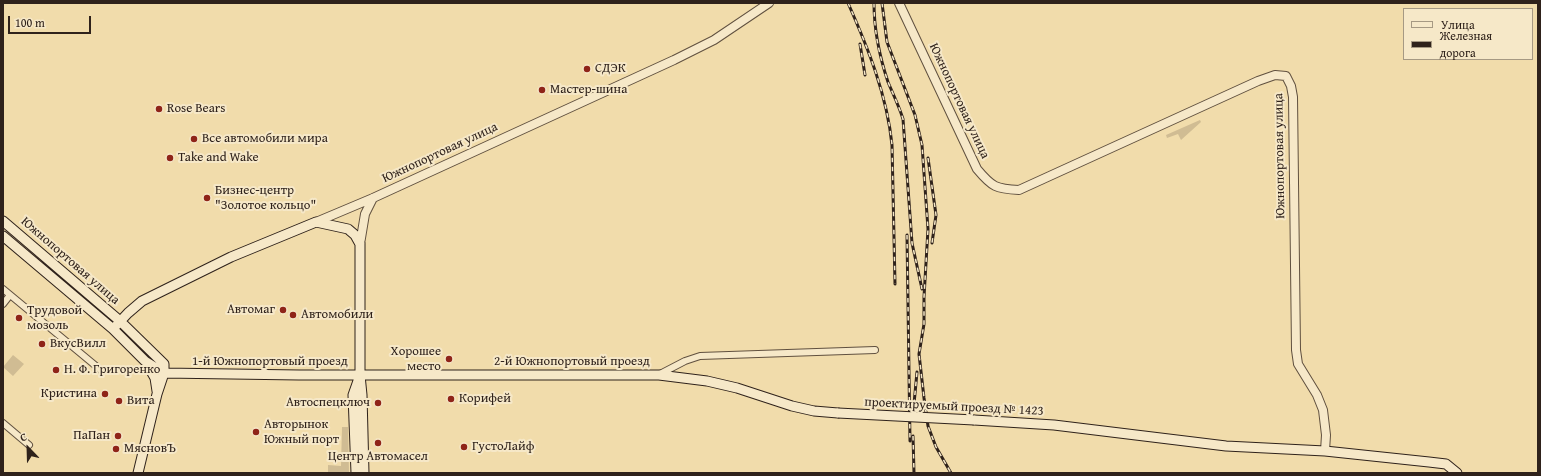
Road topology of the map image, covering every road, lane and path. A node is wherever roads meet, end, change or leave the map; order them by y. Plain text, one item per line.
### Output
1 (769, 3) edge
2 (899, 3) edge
3 (373, 198) junction
4 (3, 221) edge
5 (316, 222) junction
6 (3, 236) edge
7 (360, 244) junction
8 (3, 289) edge
9 (10, 295) junction
10 (3, 304) edge
11 (120, 321) junction
12 (113, 329) junction
13 (875, 350) dead end
14 (145, 361) junction
15 (102, 371) dead end
16 (164, 373) junction
17 (360, 375) junction
18 (659, 375) junction
19 (157, 394) junction
20 (358, 409) junction
21 (3, 423) edge
22 (29, 445) dead end
23 (1325, 451) junction
24 (138, 473) edge
25 (356, 473) edge
26 (364, 473) edge
27 (1457, 473) edge

1 - 3 street, Южнопортовая улица
2 - 23 street, Южнопортовая улица
3 - 5 street, Южнопортовая улица
3 - 7 street
4 - 11 main road, Южнопортовая улица
5 - 7 main road
5 - 11 main road, Южнопортовая улица
6 - 12 main road, Южнопортовая улица
7 - 17 main road, 1-й Южнопортовый проезд
8 - 9 street
9 - 10 street
9 - 15 street
11 - 12 main road, Южнопортовая улица
11 - 16 main road, Южнопортовая улица
12 - 14 main road, Южнопортовая улица
13 - 18 street, 2-й Южнопортовый проезд
14 - 16 main road, Южнопортовая улица
14 - 19 main road
16 - 17 main road, 1-й Южнопортовый проезд
16 - 19 main road
17 - 18 main road, 2-й Южнопортовый проезд
17 - 20 main road
18 - 23 main road, проектируемый проезд № 1423, bridge
19 - 24 main road
20 - 25 main road
20 - 26 main road
21 - 22 street
23 - 27 main road

